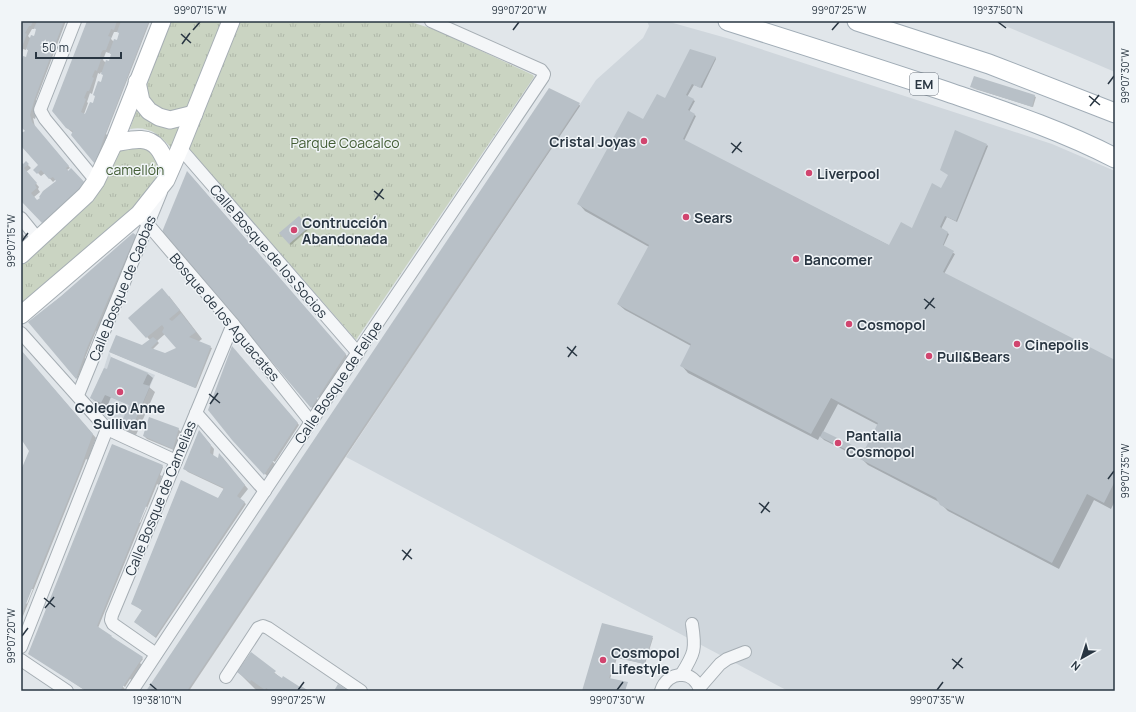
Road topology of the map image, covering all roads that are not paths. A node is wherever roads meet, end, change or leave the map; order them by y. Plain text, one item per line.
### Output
1 (75, 21) edge
2 (162, 21) edge
3 (230, 21) edge
4 (431, 21) edge
5 (728, 21) edge
6 (857, 21) edge
7 (137, 82) junction
8 (1115, 113) edge
9 (194, 114) junction
10 (114, 143) junction
11 (180, 148) junction
12 (1115, 158) edge
13 (168, 175) junction
14 (96, 181) junction
15 (21, 218) edge
16 (144, 219) junction
17 (38, 239) junction
18 (21, 255) edge
19 (21, 315) edge
20 (233, 324) junction
21 (21, 333) edge
22 (358, 353) junction
23 (78, 395) junction
24 (196, 413) junction
25 (311, 422) junction
26 (108, 429) junction
27 (176, 461) junction
28 (265, 491) junction
29 (692, 624) dead end
30 (21, 647) edge
31 (745, 652) dead end
32 (156, 654) junction
33 (21, 660) edge
34 (681, 675) junction
35 (226, 677) dead end
36 (700, 689) edge
37 (67, 691) edge
38 (132, 691) edge
39 (361, 691) edge
40 (661, 691) edge

1 - 14 street
2 - 7 street
3 - 9 street
4 - 22 street, Calle Bosque de Felipe
5 - 12 main road, EM
6 - 8 main road
7 - 9 street
7 - 10 street
9 - 11 street
10 - 13 street
10 - 14 street
11 - 13 street
11 - 22 street, Calle Bosque de los Socios
13 - 16 street
14 - 17 street
15 - 17 street
16 - 19 street
16 - 20 street, Bosque de los Aguacates
16 - 23 street, Calle Bosque de Caobas
17 - 18 street
20 - 24 street, Calle Bosque de Camelias
20 - 25 street, Bosque de los Aguacates
21 - 23 street
22 - 25 street, Calle Bosque de Felipe
23 - 26 street
24 - 27 street, Calle Bosque de Camelias
24 - 28 street
25 - 28 street, Calle Bosque de Felipe
26 - 27 street
26 - 30 street
27 - 32 street, Calle Bosque de Camelias
28 - 32 street, Calle Bosque de Felipe
29 - 34 street
31 - 36 street
32 - 38 street, Calle Bosque de Felipe
33 - 37 street
34 - 36 street
34 - 40 street
35 - 39 street

